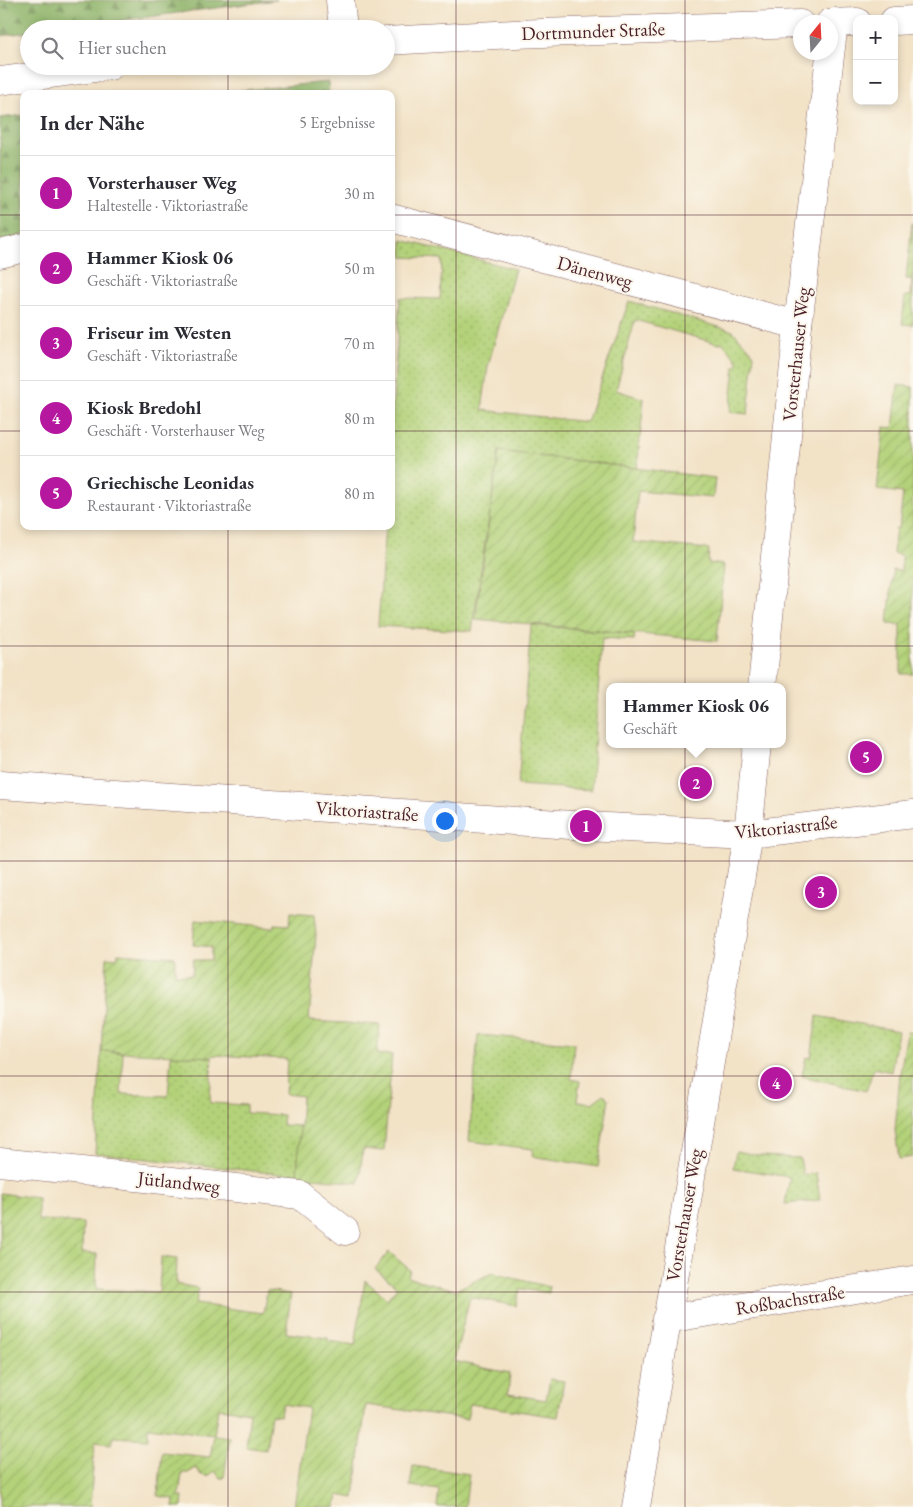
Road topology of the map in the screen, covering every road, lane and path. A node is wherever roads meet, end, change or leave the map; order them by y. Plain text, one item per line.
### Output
1 (340, 0) edge
2 (342, 20) edge
3 (913, 20) edge
4 (898, 21) edge
5 (841, 22) edge
6 (793, 24) edge
7 (395, 41) edge
8 (44, 75) edge
9 (0, 81) edge
10 (395, 219) edge
11 (20, 249) edge
12 (0, 254) edge
13 (798, 325) junction
14 (762, 683) edge
15 (757, 748) edge
16 (0, 785) edge
17 (913, 814) edge
18 (748, 834) junction
19 (0, 1162) edge
20 (345, 1231) dead end
21 (913, 1280) edge
22 (666, 1320) junction
23 (636, 1507) edge

1 - 2 street
3 - 4 street
5 - 13 street, Vorsterhauser Weg
6 - 7 street, Dortmunder Straße
8 - 9 street
10 - 13 street, Dänenweg
11 - 12 street
13 - 14 street, Vorsterhauser Weg
15 - 18 street, Vorsterhauser Weg
16 - 18 street, Viktoriastraße
17 - 18 street, Viktoriastraße
18 - 22 street, Vorsterhauser Weg
19 - 20 street, Jütlandweg
21 - 22 street, Roßbachstraße
22 - 23 street, Vorsterhauser Weg

